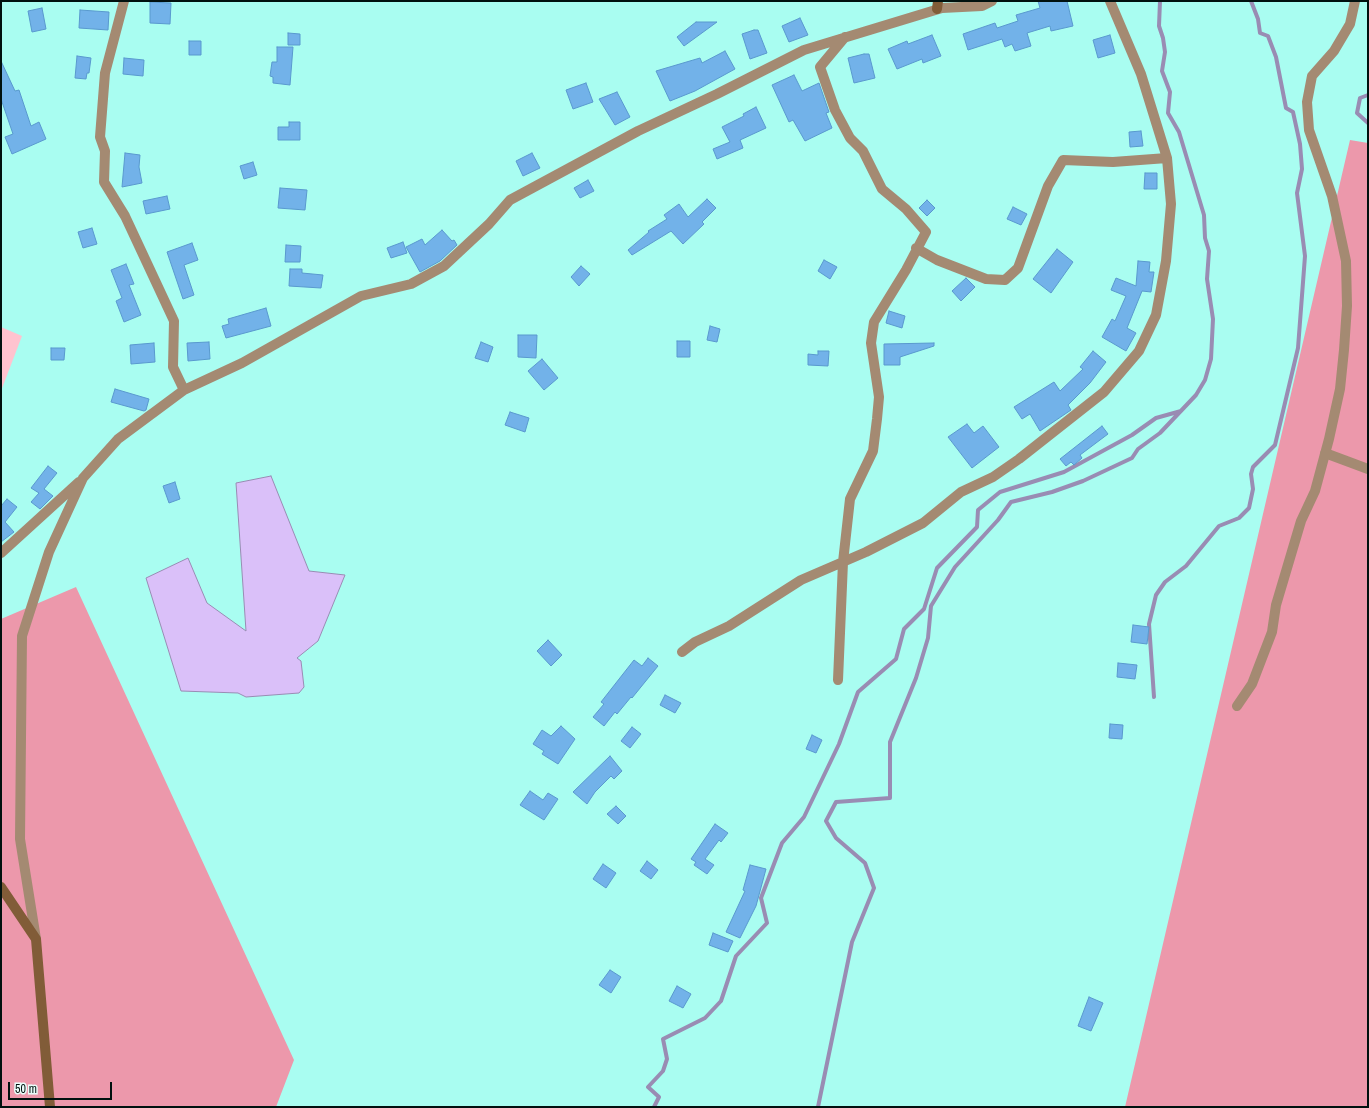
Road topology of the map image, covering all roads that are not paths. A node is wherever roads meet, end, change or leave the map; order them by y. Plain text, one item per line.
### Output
1 (124, 1) edge
2 (992, 1) edge
3 (1110, 1) edge
4 (1355, 1) edge
5 (938, 5) edge
6 (845, 37) junction
7 (1167, 158) junction
8 (916, 248) junction
9 (184, 390) junction
10 (1325, 453) junction
11 (1368, 469) edge
12 (83, 478) junction
13 (1, 553) edge
14 (843, 562) junction
15 (682, 652) dead end
16 (838, 680) dead end
17 (1237, 706) dead end
18 (1, 887) edge
19 (36, 939) junction
20 (50, 1107) edge

1 - 9 street
2 - 5 street
3 - 7 street
4 - 10 street
5 - 6 street
6 - 8 street
6 - 9 street
7 - 8 street
7 - 14 street
8 - 14 street
9 - 12 street
10 - 11 street
10 - 17 street
12 - 13 street
12 - 19 street
14 - 15 street
14 - 16 street
18 - 19 street
19 - 20 street

